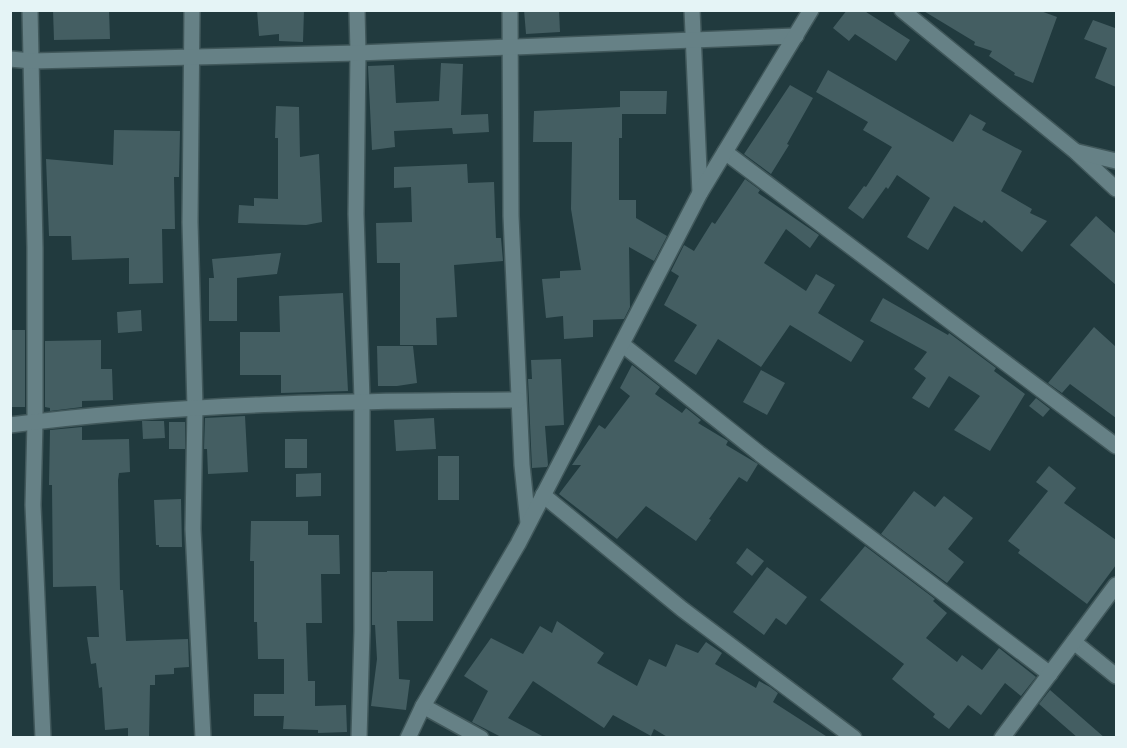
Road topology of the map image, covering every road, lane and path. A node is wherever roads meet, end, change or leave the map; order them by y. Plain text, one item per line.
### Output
1 (30, 10) edge
2 (192, 10) edge
3 (357, 10) edge
4 (510, 10) edge
5 (692, 10) edge
6 (811, 10) edge
7 (903, 10) edge
8 (796, 36) junction
9 (692, 42) junction
10 (510, 47) junction
11 (358, 53) junction
12 (193, 56) junction
13 (10, 59) edge
14 (32, 61) junction
15 (1075, 151) junction
16 (725, 152) junction
17 (1116, 161) edge
18 (1116, 189) edge
19 (700, 193) junction
20 (623, 345) junction
21 (362, 400) junction
22 (518, 400) junction
23 (195, 407) junction
24 (35, 421) junction
25 (10, 424) edge
26 (1116, 446) edge
27 (543, 495) junction
28 (528, 523) junction
29 (1116, 585) edge
30 (1074, 642) junction
31 (1050, 674) junction
32 (1116, 676) edge
33 (423, 706) junction
34 (43, 738) edge
35 (203, 738) edge
36 (359, 738) edge
37 (408, 738) edge
38 (481, 738) edge
39 (854, 738) edge
40 (1002, 738) edge

1 - 14 street
2 - 12 street
3 - 11 street
4 - 10 street
5 - 9 street
6 - 8 street
7 - 15 street
8 - 9 street
8 - 16 street
9 - 10 street
9 - 19 street
10 - 11 street
10 - 22 street
11 - 12 street
11 - 21 street
12 - 14 street
12 - 23 street
13 - 14 street
14 - 24 street
15 - 17 street
15 - 18 street
16 - 19 street
16 - 26 street
19 - 20 street
20 - 27 street
20 - 31 street
21 - 22 street
21 - 23 street
21 - 36 street
22 - 28 street
23 - 24 street
23 - 35 street
24 - 25 street
24 - 34 street
27 - 28 street
27 - 39 street
28 - 33 street
29 - 30 street
30 - 31 street
30 - 32 street
31 - 40 street
33 - 37 street
33 - 38 street

